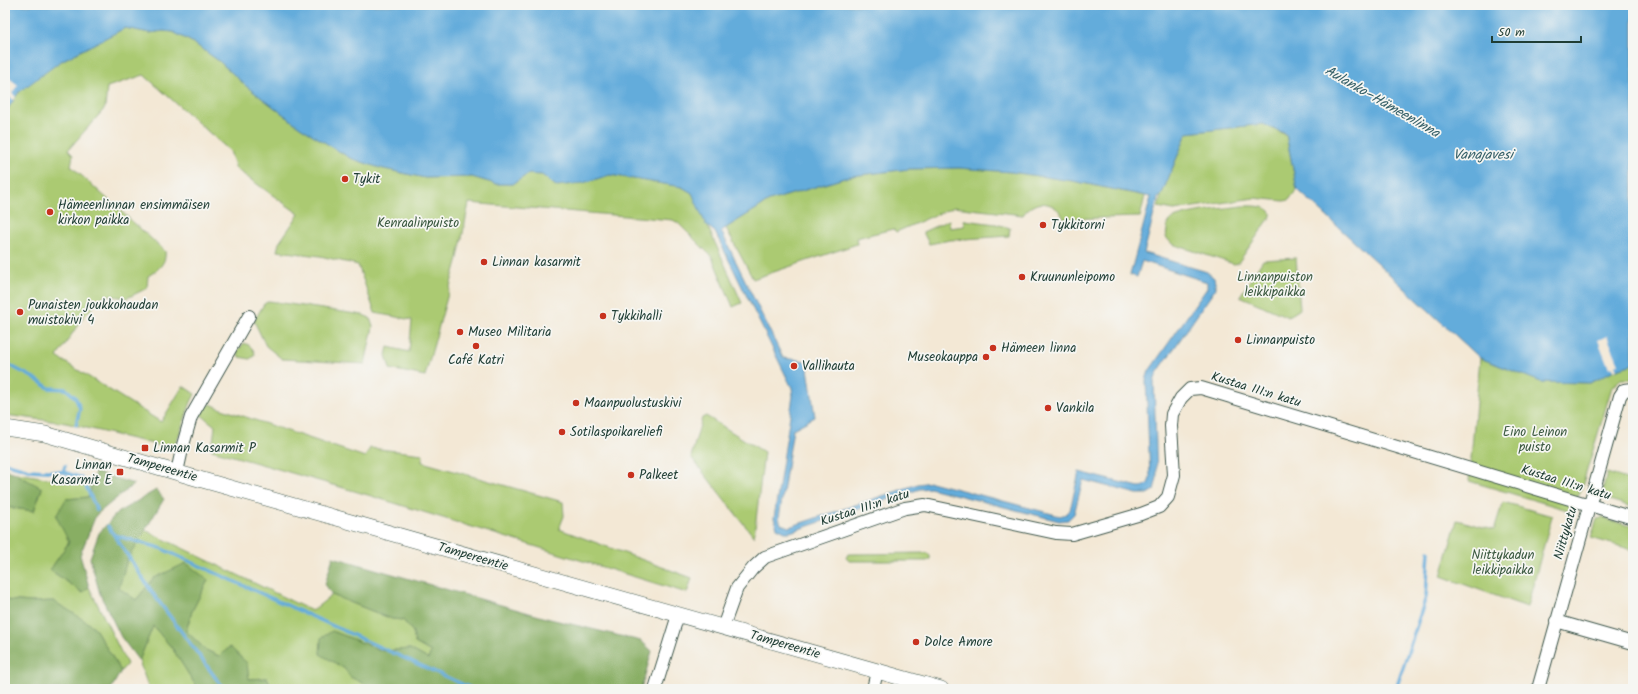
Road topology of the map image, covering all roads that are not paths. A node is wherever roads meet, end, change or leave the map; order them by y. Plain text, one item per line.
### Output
1 (249, 316) dead end
2 (1630, 389) edge
3 (5, 428) edge
4 (177, 472) junction
5 (1589, 505) junction
6 (1633, 518) edge
7 (678, 615) junction
8 (1556, 621) junction
9 (723, 627) junction
10 (1633, 643) edge
11 (877, 671) junction
12 (655, 689) edge
13 (873, 689) edge
14 (941, 689) edge
15 (1538, 689) edge

1 - 4 street
2 - 5 street, Niittykatu
3 - 4 main road, Tampereentie
4 - 7 main road, Tampereentie
5 - 6 street, Kustaa III:n katu
5 - 8 street, Niittykatu
5 - 9 street, Kustaa III:n katu
7 - 9 main road, Tampereentie
7 - 12 street
8 - 10 street
8 - 15 street, Niittykatu
9 - 11 main road, Tampereentie
11 - 13 street
11 - 14 main road, Tampereentie

